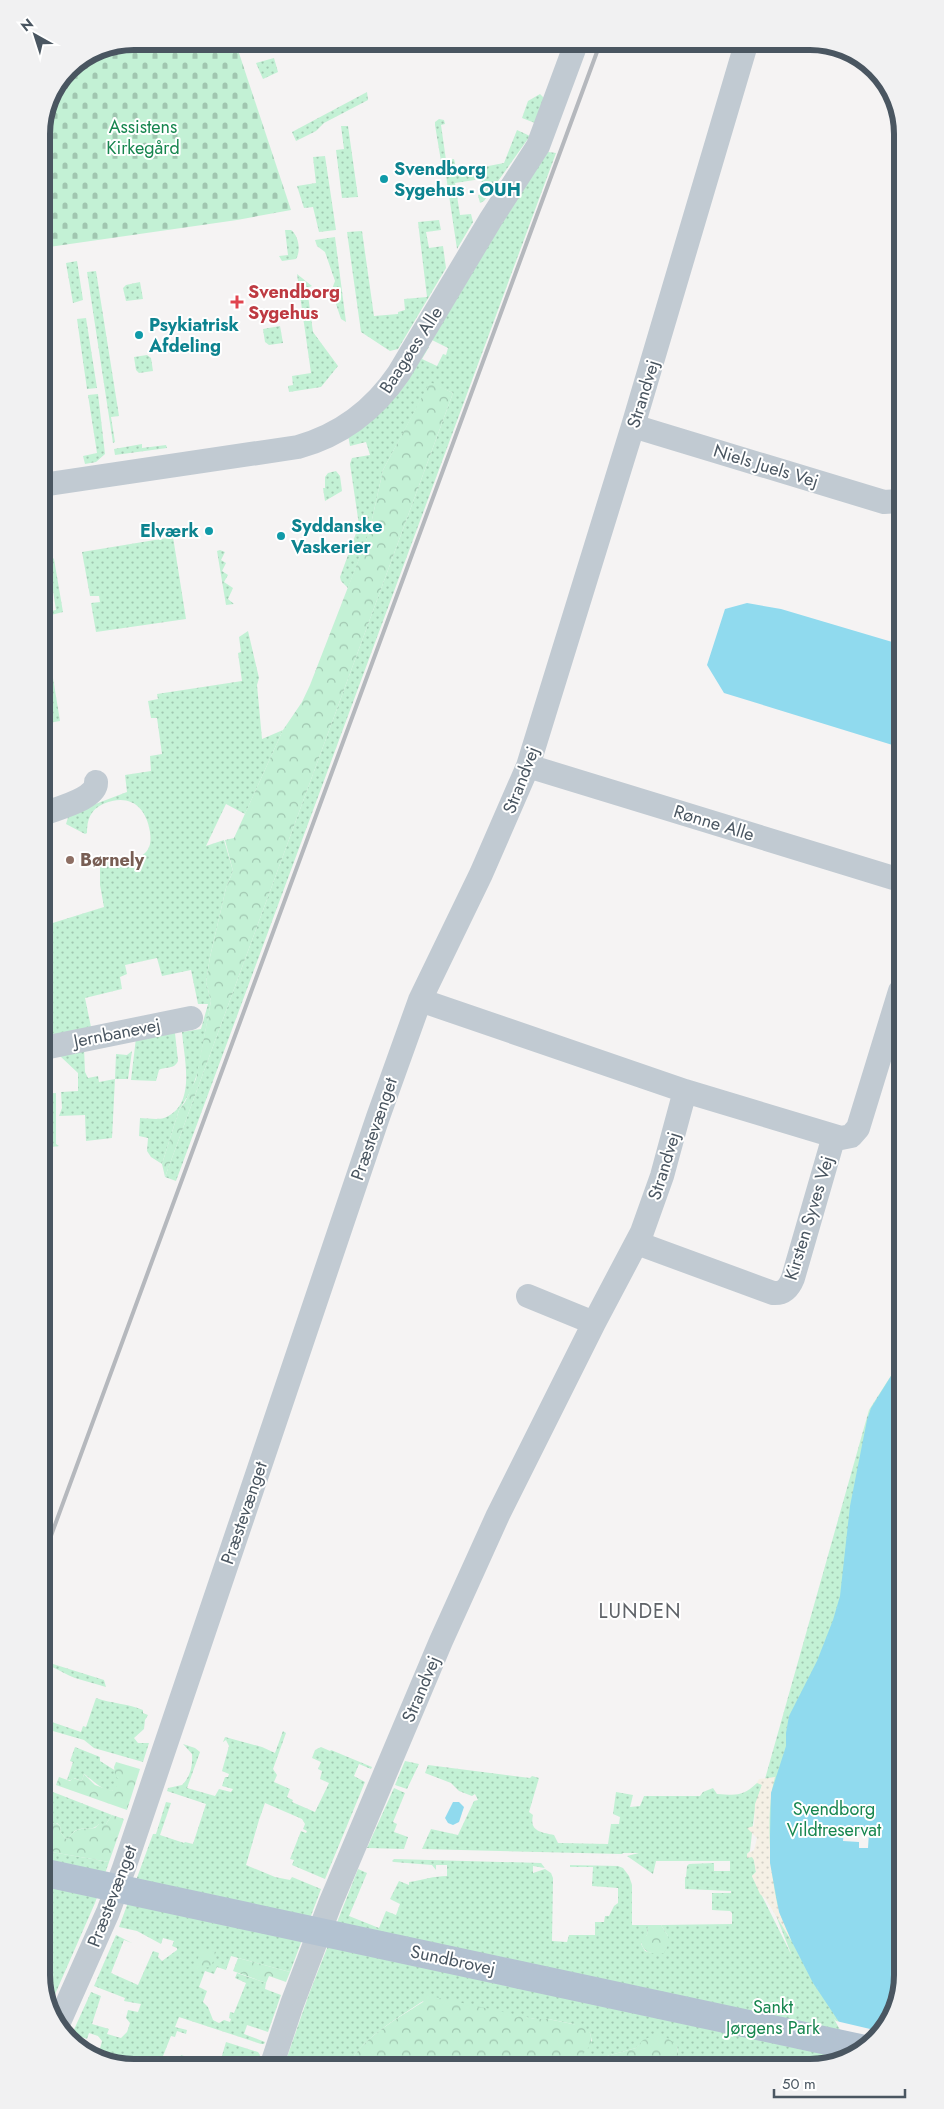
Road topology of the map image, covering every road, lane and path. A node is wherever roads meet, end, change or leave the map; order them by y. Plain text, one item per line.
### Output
1 (574, 50) edge
2 (746, 50) edge
3 (633, 426) junction
4 (50, 484) edge
5 (894, 501) edge
6 (528, 766) junction
7 (96, 782) dead end
8 (50, 811) edge
9 (894, 878) edge
10 (420, 1000) junction
11 (894, 1011) edge
12 (191, 1018) dead end
13 (50, 1047) edge
14 (685, 1091) junction
15 (834, 1136) junction
16 (637, 1243) junction
17 (528, 1296) dead end
18 (594, 1322) junction
19 (50, 1874) edge
20 (62, 2016) edge
21 (854, 2047) edge
22 (273, 2059) edge

1 - 4 street, Baagøes Alle
2 - 3 street, Strandvej
3 - 5 street, Niels Juels Vej
3 - 6 street, Strandvej
6 - 9 street, Rønne Alle
6 - 10 street, Strandvej
7 - 8 street
10 - 14 street
10 - 20 street, Præstevænget
11 - 15 street
12 - 13 street, Jernbanevej
14 - 15 street
14 - 16 street, Strandvej
15 - 16 street, Kirsten Syves Vej
16 - 18 street, Strandvej
17 - 18 street
18 - 22 street, Strandvej
19 - 21 main road, Sundbrovej, bridge

